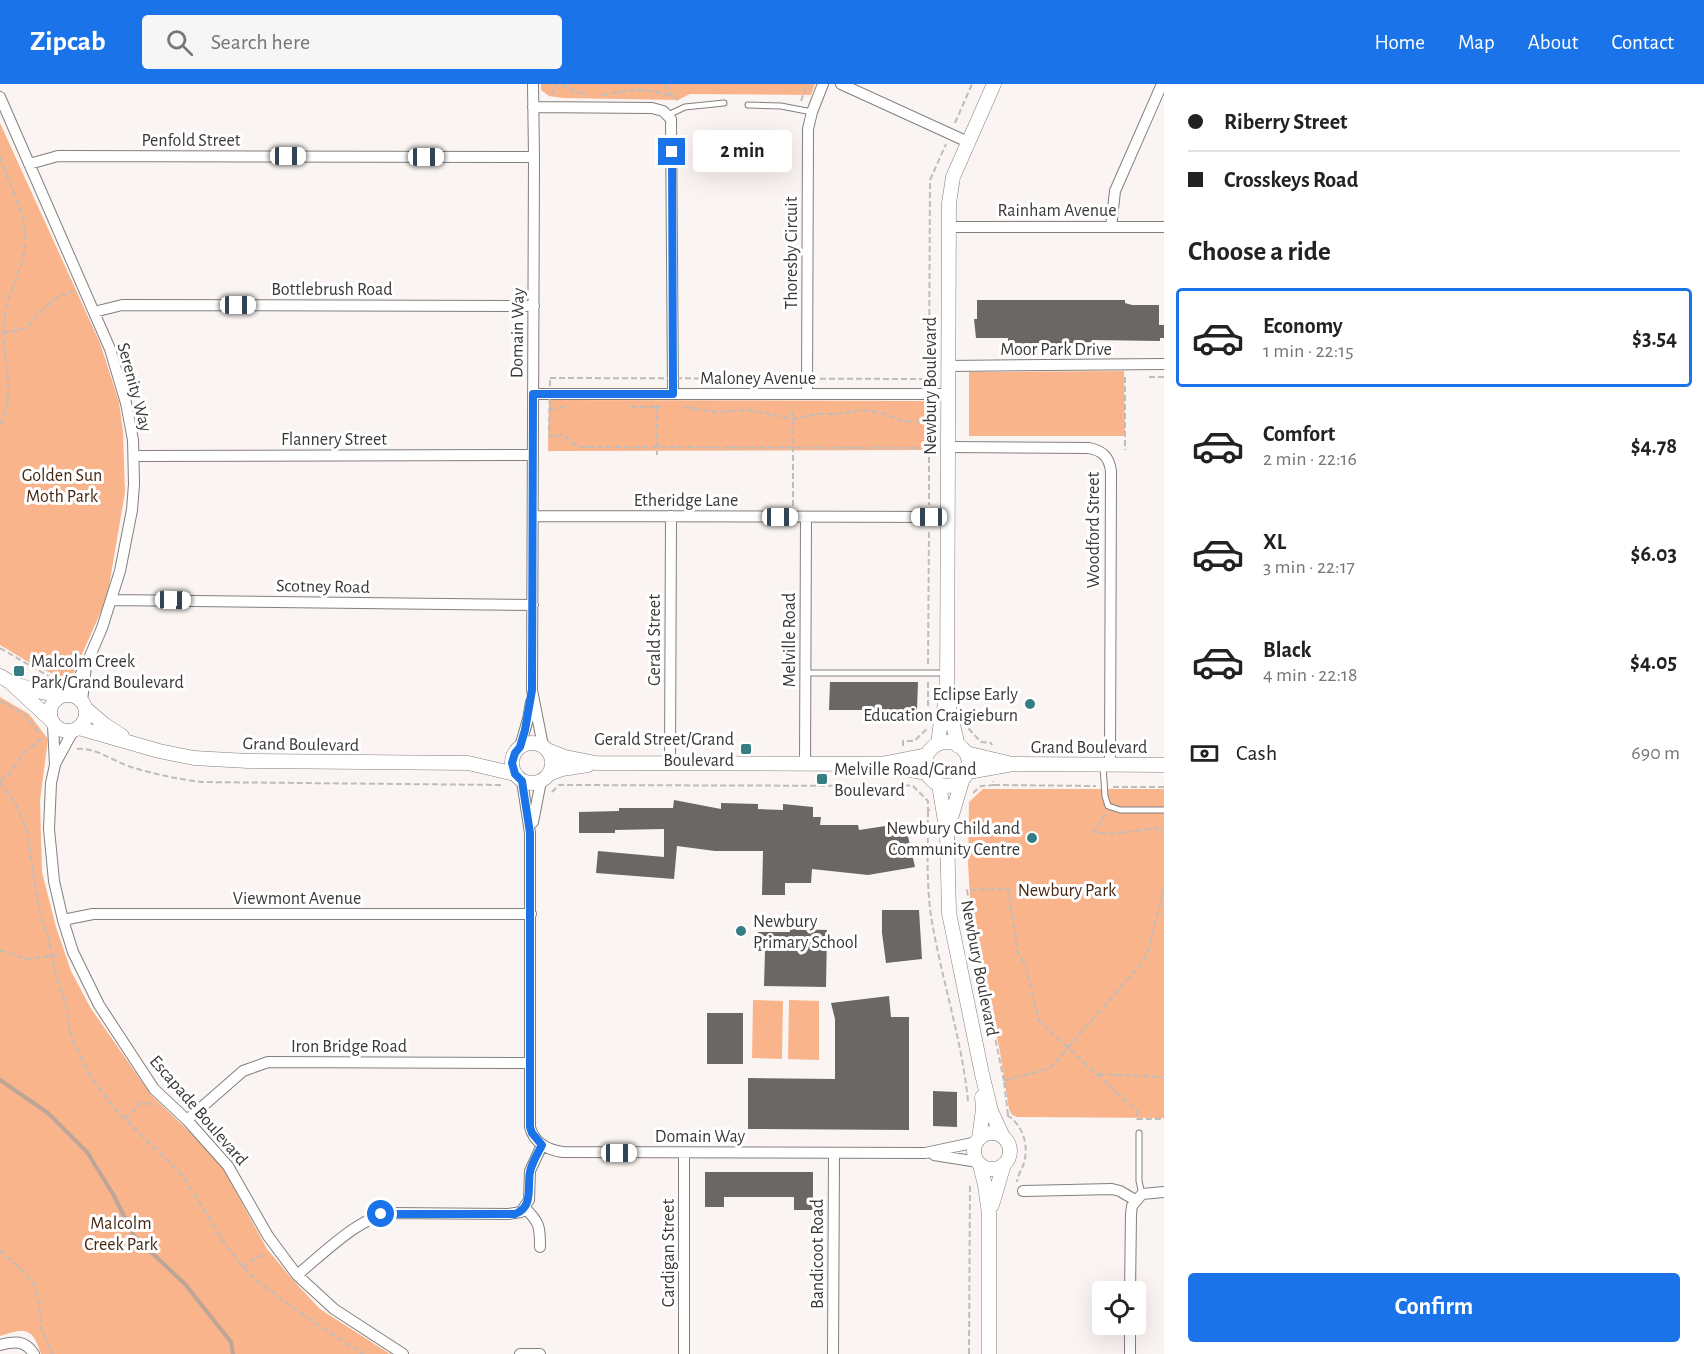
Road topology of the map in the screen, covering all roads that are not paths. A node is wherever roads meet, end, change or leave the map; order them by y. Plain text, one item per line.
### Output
1 (533, 84) edge
2 (823, 84) edge
3 (842, 84) edge
4 (994, 84) edge
5 (1162, 84) edge
6 (0, 97) edge
7 (724, 103) dead end
8 (748, 105) dead end
9 (533, 107) junction
10 (812, 112) junction
11 (668, 115) junction
12 (968, 142) junction
13 (534, 158) junction
14 (29, 164) junction
15 (949, 227) junction
16 (1111, 227) junction
17 (1164, 227) edge
18 (534, 306) junction
19 (94, 312) junction
20 (1164, 364) edge
21 (948, 366) junction
22 (533, 394) junction
23 (673, 394) junction
24 (807, 394) junction
25 (948, 394) junction
26 (948, 447) junction
27 (533, 455) junction
28 (134, 456) junction
29 (533, 516) junction
30 (671, 516) junction
31 (806, 517) junction
32 (948, 517) junction
33 (112, 600) junction
34 (533, 605) junction
35 (87, 663) junction
36 (806, 673) junction
37 (947, 673) junction
38 (5, 679) edge
39 (532, 690) junction
40 (74, 697) junction
41 (947, 697) junction
42 (51, 722) junction
43 (76, 729) junction
44 (938, 744) junction
45 (136, 745) junction
46 (545, 748) junction
47 (962, 749) junction
48 (517, 750) junction
49 (927, 755) junction
50 (468, 763) junction
51 (596, 763) junction
52 (670, 763) junction
53 (805, 764) junction
54 (881, 764) junction
55 (1013, 764) junction
56 (55, 765) junction
57 (1107, 765) junction
58 (1164, 765) edge
59 (927, 773) junction
60 (965, 776) junction
61 (514, 780) junction
62 (542, 784) junction
63 (939, 785) junction
64 (1164, 810) edge
65 (530, 833) junction
66 (947, 833) junction
67 (531, 914) junction
68 (63, 920) junction
69 (530, 1063) junction
70 (982, 1074) junction
71 (187, 1120) junction
72 (1139, 1133) dead end
73 (1003, 1137) junction
74 (978, 1140) junction
75 (542, 1145) junction
76 (684, 1153) junction
77 (925, 1153) junction
78 (834, 1154) junction
79 (979, 1164) junction
80 (1004, 1164) junction
81 (1023, 1191) dead end
82 (1164, 1192) edge
83 (1138, 1197) junction
84 (525, 1208) junction
85 (989, 1214) junction
86 (540, 1247) dead end
87 (297, 1275) junction
88 (1130, 1281) edge
89 (1130, 1335) edge
90 (0, 1345) edge
91 (34, 1354) edge
92 (403, 1354) edge
93 (520, 1354) edge
94 (540, 1354) edge
95 (684, 1354) edge
96 (834, 1354) edge
97 (989, 1354) edge
98 (1130, 1354) edge

1 - 9 street, Domain Way
2 - 10 street, Thoresby Circuit
3 - 12 street
4 - 12 street, Newbury Boulevard
5 - 16 street
6 - 14 street, Serenity Way
7 - 11 lane
8 - 10 lane
9 - 11 street
9 - 13 street, Domain Way
10 - 24 street, Thoresby Circuit
11 - 23 street
12 - 15 street, Newbury Boulevard
13 - 14 street, Penfold Street
13 - 18 street, Domain Way
14 - 19 street, Serenity Way
15 - 16 street, Rainham Avenue
15 - 21 street, Newbury Boulevard
16 - 17 street, Rainham Avenue
18 - 19 street, Bottlebrush Road
18 - 22 street, Domain Way
19 - 28 street, Serenity Way
20 - 21 street, Moor Park Drive
21 - 25 street, Newbury Boulevard
22 - 23 street, Maloney Avenue
22 - 27 street, Domain Way
23 - 24 street, Maloney Avenue
24 - 25 street, Maloney Avenue
25 - 26 street, Newbury Boulevard
26 - 32 street, Newbury Boulevard
26 - 57 street, Woodford Street
27 - 28 street, Flannery Street
27 - 29 street, Domain Way
28 - 33 street, Serenity Way
29 - 30 street, Etheridge Lane
29 - 34 street, Domain Way
30 - 31 street, Etheridge Lane
30 - 52 street, Gerald Street
31 - 32 street, Etheridge Lane
31 - 36 street, Melville Road
32 - 37 street, Newbury Boulevard
33 - 34 street, Scotney Road
33 - 35 street, Serenity Way
34 - 39 street, Domain Way
35 - 40 street, Serenity Way
35 - 40 street, Serenity Way
36 - 37 lane
36 - 53 street, Melville Road
37 - 41 street, Newbury Boulevard
38 - 40 street, Grand Boulevard
38 - 42 street, Grand Boulevard
39 - 46 street, Domain Way
39 - 48 street, Domain Way
40 - 42 street
40 - 43 street
40 - 45 street, Grand Boulevard
41 - 44 street, Newbury Boulevard
41 - 47 street, Newbury Boulevard
42 - 43 street
42 - 56 street, Escapade Boulevard
43 - 45 street, Grand Boulevard
43 - 56 street, Escapade Boulevard
44 - 47 street
44 - 49 street
45 - 50 street, Grand Boulevard
46 - 48 street
46 - 51 street
46 - 62 street
47 - 55 street, Grand Boulevard
47 - 60 street
48 - 50 street, Grand Boulevard
48 - 61 street
49 - 54 street
49 - 59 street
50 - 61 street, Grand Boulevard
51 - 52 street
51 - 62 street
52 - 53 street
53 - 54 street
54 - 59 street
55 - 57 street, Grand Boulevard
55 - 60 street, Grand Boulevard
56 - 68 street, Escapade Boulevard
57 - 58 street, Grand Boulevard
57 - 64 lane
59 - 63 street
60 - 63 street
60 - 66 street, Newbury Boulevard
61 - 62 street
61 - 65 street
62 - 65 street
63 - 66 street, Newbury Boulevard
65 - 67 street
66 - 70 street, Newbury Boulevard
67 - 68 street, Viewmont Avenue
67 - 69 street
68 - 71 street, Escapade Boulevard
69 - 71 street, Iron Bridge Road
69 - 75 street
70 - 73 street, Newbury Boulevard
70 - 74 street, Newbury Boulevard
71 - 87 street, Escapade Boulevard
72 - 83 lane
73 - 74 street
73 - 80 street
74 - 77 street, Domain Way
74 - 79 street
75 - 76 street, Domain Way
75 - 84 street
76 - 78 street, Domain Way
76 - 95 street, Cardigan Street
77 - 78 street, Domain Way
77 - 79 street, Domain Way
78 - 96 street, Bandicoot Road
79 - 80 street
79 - 85 street
80 - 85 street
81 - 83 street
82 - 83 street
83 - 88 street
84 - 86 street
84 - 87 street
85 - 97 street
87 - 92 street, Escapade Boulevard
89 - 98 street
90 - 91 street
93 - 94 street

